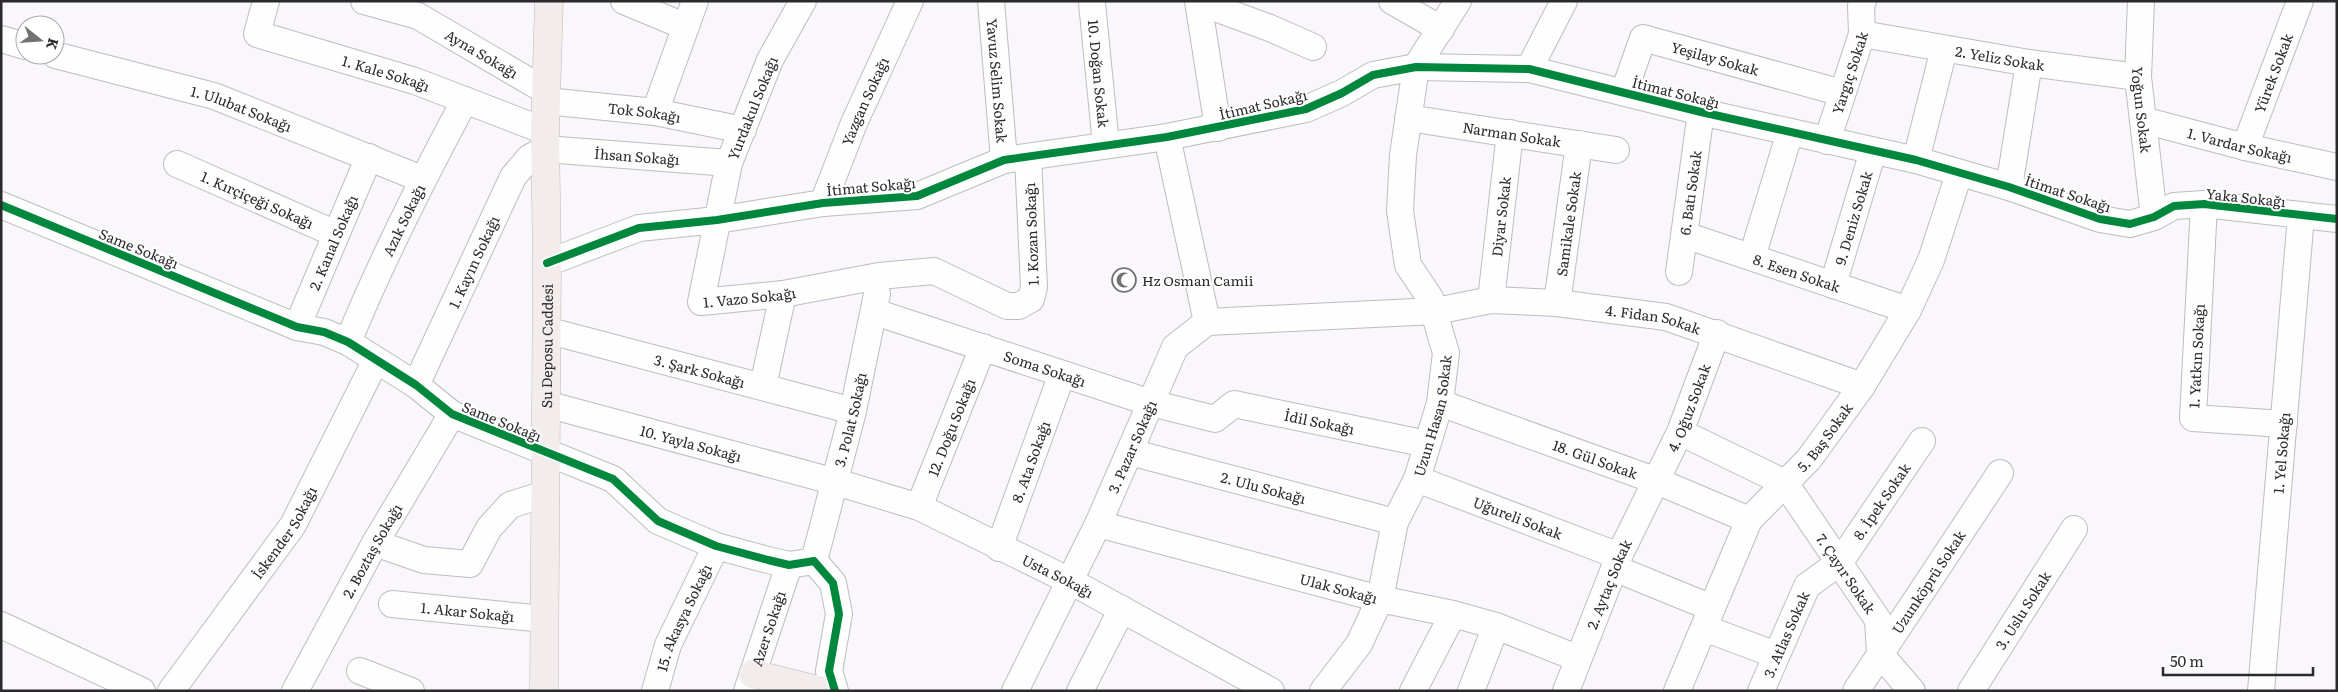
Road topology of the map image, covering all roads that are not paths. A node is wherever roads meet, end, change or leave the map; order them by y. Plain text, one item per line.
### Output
1 (266, 1) edge
2 (364, 1) edge
3 (624, 1) edge
4 (694, 1) edge
5 (803, 1) edge
6 (910, 1) edge
7 (991, 1) edge
8 (1392, 1) edge
9 (1458, 1) edge
10 (1564, 1) edge
11 (2141, 1) edge
12 (2300, 1) edge
13 (1095, 2) edge
14 (1199, 2) edge
15 (546, 3) edge
16 (1854, 3) edge
17 (410, 9) edge
18 (684, 26) junction
19 (1441, 29) junction
20 (1862, 34) junction
21 (1, 38) edge
22 (15, 43) edge
23 (1313, 46) dead end
24 (1944, 48) junction
25 (65, 58) edge
26 (2029, 63) junction
27 (1416, 67) junction
28 (1529, 69) junction
29 (2138, 77) junction
30 (1624, 92) junction
31 (1842, 93) junction
32 (546, 96) junction
33 (465, 100) junction
34 (655, 112) junction
35 (1701, 112) junction
36 (1408, 118) junction
37 (2143, 120) junction
38 (1218, 128) junction
39 (742, 130) junction
40 (1790, 132) junction
41 (1510, 133) junction
42 (1167, 137) junction
43 (545, 140) junction
44 (1827, 141) junction
45 (1579, 144) junction
46 (1106, 145) junction
47 (2245, 147) junction
48 (1616, 150) dead end
49 (1873, 150) junction
50 (369, 157) junction
51 (1016, 158) junction
52 (1916, 160) junction
53 (729, 163) junction
54 (177, 164) dead end
55 (2337, 167) edge
56 (1959, 174) junction
57 (422, 179) junction
58 (2009, 186) junction
59 (823, 203) junction
60 (2204, 204) junction
61 (1, 205) edge
62 (2301, 216) junction
63 (2154, 217) junction
64 (2337, 219) edge
65 (717, 220) junction
66 (336, 234) junction
67 (1685, 235) junction
68 (1752, 257) junction
69 (547, 263) junction
70 (1679, 272) dead end
71 (880, 276) junction
72 (1833, 285) junction
73 (783, 294) junction
74 (1491, 300) junction
75 (1557, 303) junction
76 (1908, 310) junction
77 (1436, 311) junction
78 (875, 312) junction
79 (1207, 322) junction
80 (297, 326) junction
81 (546, 330) junction
82 (1717, 333) junction
83 (348, 342) junction
84 (983, 347) junction
85 (376, 360) junction
86 (1062, 374) junction
87 (416, 385) junction
88 (763, 386) junction
89 (1862, 386) junction
90 (1151, 403) junction
91 (1440, 403) junction
92 (546, 404) junction
93 (853, 411) junction
94 (452, 414) junction
95 (1215, 419) joint
96 (2284, 424) junction
97 (1680, 432) junction
98 (1922, 441) dead end
99 (1427, 444) junction
100 (1130, 452) junction
101 (547, 453) junction
102 (2000, 473) dead end
103 (1417, 479) junction
104 (1657, 481) junction
105 (836, 482) junction
106 (1786, 483) junction
107 (544, 494) junction
108 (919, 507) junction
109 (1749, 520) junction
110 (1395, 522) junction
111 (1098, 524) junction
112 (2074, 529) dead end
113 (375, 543) junction
114 (716, 546) junction
115 (999, 548) junction
116 (1616, 562) junction
117 (1840, 562) junction
118 (801, 563) junction
119 (1070, 581) junction
120 (1380, 599) junction
121 (392, 604) dead end
122 (1122, 609) junction
123 (1453, 614) junction
124 (544, 618) junction
125 (1708, 618) junction
126 (1, 625) edge
127 (1496, 626) junction
128 (1880, 654) junction
129 (1776, 656) junction
130 (1577, 658) junction
131 (360, 671) dead end
132 (750, 682) edge
133 (142, 691) edge
134 (171, 691) edge
135 (295, 691) edge
136 (411, 691) edge
137 (544, 691) edge
138 (655, 691) edge
139 (822, 691) edge
140 (835, 691) edge
141 (1015, 691) edge
142 (1080, 691) edge
143 (1272, 691) edge
144 (1323, 691) edge
145 (1413, 691) edge
146 (1471, 691) edge
147 (1566, 691) edge
148 (1677, 691) edge
149 (1761, 691) edge
150 (1856, 691) edge
151 (1912, 691) edge
152 (1971, 691) edge
153 (2261, 691) edge

1 - 33 street, 1. Kale Sokağı
2 - 17 street, Ayna Sokağı
3 - 18 street
4 - 18 street
5 - 39 street, Yurdakul Sokağı
6 - 59 street, Yazgan Sokağı
7 - 51 street, Yavuz Selim Sokak
8 - 19 street
9 - 19 street
10 - 28 street
11 - 29 street, Yoğun Sokak
12 - 47 street, Yürek Sokak
13 - 46 street, 10. Doğan Sokak
14 - 23 street
14 - 38 street
15 - 32 main road, Su Deposu Caddesi
16 - 20 street, Yargıç Sokak
17 - 32 street, Ayna Sokağı
18 - 34 street
19 - 27 street
20 - 24 street, 2. Yeliz Sokak
20 - 31 street, Yargıç Sokak
21 - 22 street
24 - 26 street, 2. Yeliz Sokak
24 - 52 street
25 - 50 street, 1. Ulubat Sokağı
26 - 29 street, 2. Yeliz Sokak
26 - 58 street
27 - 28 street, İtimat Sokağı
27 - 36 street, Uzun Hasan Sokak
27 - 38 street, İtimat Sokağı
28 - 30 street, İtimat Sokağı
29 - 37 street, Yoğun Sokak
30 - 31 street, Yeşilay Sokak
30 - 35 street, İtimat Sokağı
31 - 44 street, Yargıç Sokak
32 - 34 street, Tok Sokağı
32 - 43 main road, Su Deposu Caddesi
33 - 43 street, 1. Kale Sokağı
33 - 57 street, Azık Sokağı
34 - 39 street, Tok Sokağı
35 - 40 street, İtimat Sokağı
35 - 67 street, 6. Batı Sokak
36 - 41 street, Narman Sokak
36 - 77 street, Uzun Hasan Sokak
37 - 47 street, 1. Vardar Sokağı
37 - 63 street, Yoğun Sokak
38 - 42 street, İtimat Sokağı
39 - 53 street, Yurdakul Sokağı
40 - 44 street, İtimat Sokağı
40 - 68 street
41 - 45 street, Narman Sokak
41 - 74 street, Diyar Sokak
42 - 46 street, İtimat Sokağı
42 - 79 street
43 - 53 street, İhsan Sokağı
43 - 69 main road, Su Deposu Caddesi
43 - 87 street, 1. Kayın Sokağı
44 - 49 street, İtimat Sokağı
45 - 48 street, Narman Sokak
45 - 75 street, Samikale Sokak
46 - 51 street, İtimat Sokağı
47 - 55 street, 1. Vardar Sokağı
49 - 52 street, İtimat Sokağı
49 - 72 street, 9. Deniz Sokak
50 - 57 street, 1. Ulubat Sokağı
50 - 66 street, 2. Kanal Sokağı
51 - 59 street, İtimat Sokağı
51 - 71 street, 1. Kozan Sokağı
52 - 56 street, İtimat Sokağı
53 - 65 street, Yurdakul Sokağı
54 - 66 street, 1. Kırçiçeği Sokağı
56 - 58 street, İtimat Sokağı
56 - 76 street, 5. Baş Sokak
57 - 83 street, Azık Sokağı
58 - 63 street, İtimat Sokağı
59 - 65 street, İtimat Sokağı
60 - 62 street, Yaka Sokağı
60 - 63 street, Yaka Sokağı
60 - 96 street, 1. Yatkın Sokağı
61 - 80 street, Same Sokağı
62 - 64 street, Yaka Sokağı
62 - 96 street, 1. Yel Sokağı
65 - 69 street, İtimat Sokağı
65 - 73 street, 1. Vazo Sokağı
66 - 80 street, 2. Kanal Sokağı
67 - 68 street, 8. Esen Sokak
67 - 70 street, 6. Batı Sokak
68 - 72 street, 8. Esen Sokak
69 - 81 main road, Su Deposu Caddesi
71 - 73 street, 1. Vazo Sokağı
71 - 78 street, 3. Polat Sokağı
72 - 76 street, 8. Esen Sokak
73 - 88 street
74 - 75 street, 4. Fidan Sokak
74 - 77 street, 4. Fidan Sokak
75 - 82 street, 4. Fidan Sokak
76 - 89 street, 5. Baş Sokak
77 - 79 street, 4. Fidan Sokak
77 - 91 street, Uzun Hasan Sokak
78 - 84 street, Soma Sokağı
78 - 93 street, 3. Polat Sokağı
79 - 90 street, 3. Pazar Sokağı
80 - 83 street, Same Sokağı
81 - 88 street, 3. Şark Sokağı
81 - 92 main road, Su Deposu Caddesi
82 - 89 street, 4. Fidan Sokak
82 - 97 street, 4. Oğuz Sokak
83 - 85 street, Same Sokağı
84 - 86 street, Soma Sokağı
84 - 108 street, 12. Doğu Sokağı
85 - 87 street, Same Sokağı
85 - 134 street, İskender Sokağı
86 - 90 street, Soma Sokağı
86 - 115 street, 8. Ata Sokağı
87 - 94 street, Same Sokağı
88 - 93 street, 3. Şark Sokağı
89 - 106 street, 5. Baş Sokak
90 - 95 street, Soma Sokağı
90 - 100 street, 3. Pazar Sokağı
91 - 99 street, Uzun Hasan Sokak
91 - 104 street, 18. Gül Sokak
92 - 101 main road, Su Deposu Caddesi
92 - 105 street, 10. Yayla Sokağı
93 - 105 street, 3. Polat Sokağı
94 - 101 street, Same Sokağı
94 - 113 street, 2. Boztaş Sokağı
95 - 99 street, İdil Sokağı
96 - 153 street, 1. Yel Sokağı
97 - 104 street, 4. Oğuz Sokak
97 - 106 street
98 - 117 street, 8. İpek Sokak
99 - 103 street, Uzun Hasan Sokak
100 - 110 street, 2. Ulu Sokağı
100 - 111 street, 3. Pazar Sokağı
101 - 107 main road, Su Deposu Caddesi
101 - 114 street, Same Sokağı
102 - 128 street, Uzunköprü Sokak
103 - 110 street, Uzun Hasan Sokak
103 - 116 street, Uğureli Sokak
104 - 109 street, 18. Gül Sokak
104 - 116 street, 2. Aytaç Sokak
105 - 108 street, Usta Sokağı
105 - 118 street, 3. Polat Sokağı
106 - 109 street, 5. Baş Sokak
106 - 117 street, 7. Çayır Sokak
107 - 113 street
107 - 124 main road, Su Deposu Caddesi
108 - 115 street, Usta Sokağı
109 - 125 street, 5. Baş Sokak
110 - 120 street, Uzun Hasan Sokak
111 - 119 street, 3. Pazar Sokağı
111 - 120 street, Ulak Sokağı
112 - 152 street, 3. Uslu Sokak
113 - 135 street, 2. Boztaş Sokağı
114 - 118 street, Same Sokağı
114 - 138 street, 15. Akasya Sokağı
115 - 119 street, Usta Sokağı
116 - 125 street, Uğureli Sokak
116 - 130 street, 2. Aytaç Sokak
117 - 128 street, 7. Çayır Sokak
117 - 129 street, 3. Atlas Sokak
118 - 132 street, Azer Sokağı
118 - 140 street
119 - 122 street, Usta Sokağı
119 - 141 street, 3. Pazar Sokağı
120 - 123 street, Ulak Sokağı
120 - 144 street, Uzun Hasan Sokak
121 - 124 street, 1. Akar Sokağı
122 - 142 street
122 - 143 street, Usta Sokağı
123 - 127 street, Ulak Sokağı
123 - 145 street
124 - 137 main road, Su Deposu Caddesi
125 - 129 street, Uğureli Sokak
125 - 148 street, 5. Baş Sokak
126 - 133 street
127 - 130 street, Ulak Sokağı
127 - 146 street
128 - 150 street, Uzunköprü Sokak
128 - 151 street
129 - 149 street, 3. Atlas Sokak
130 - 147 street, 2. Aytaç Sokak
131 - 136 street
132 - 139 main road

